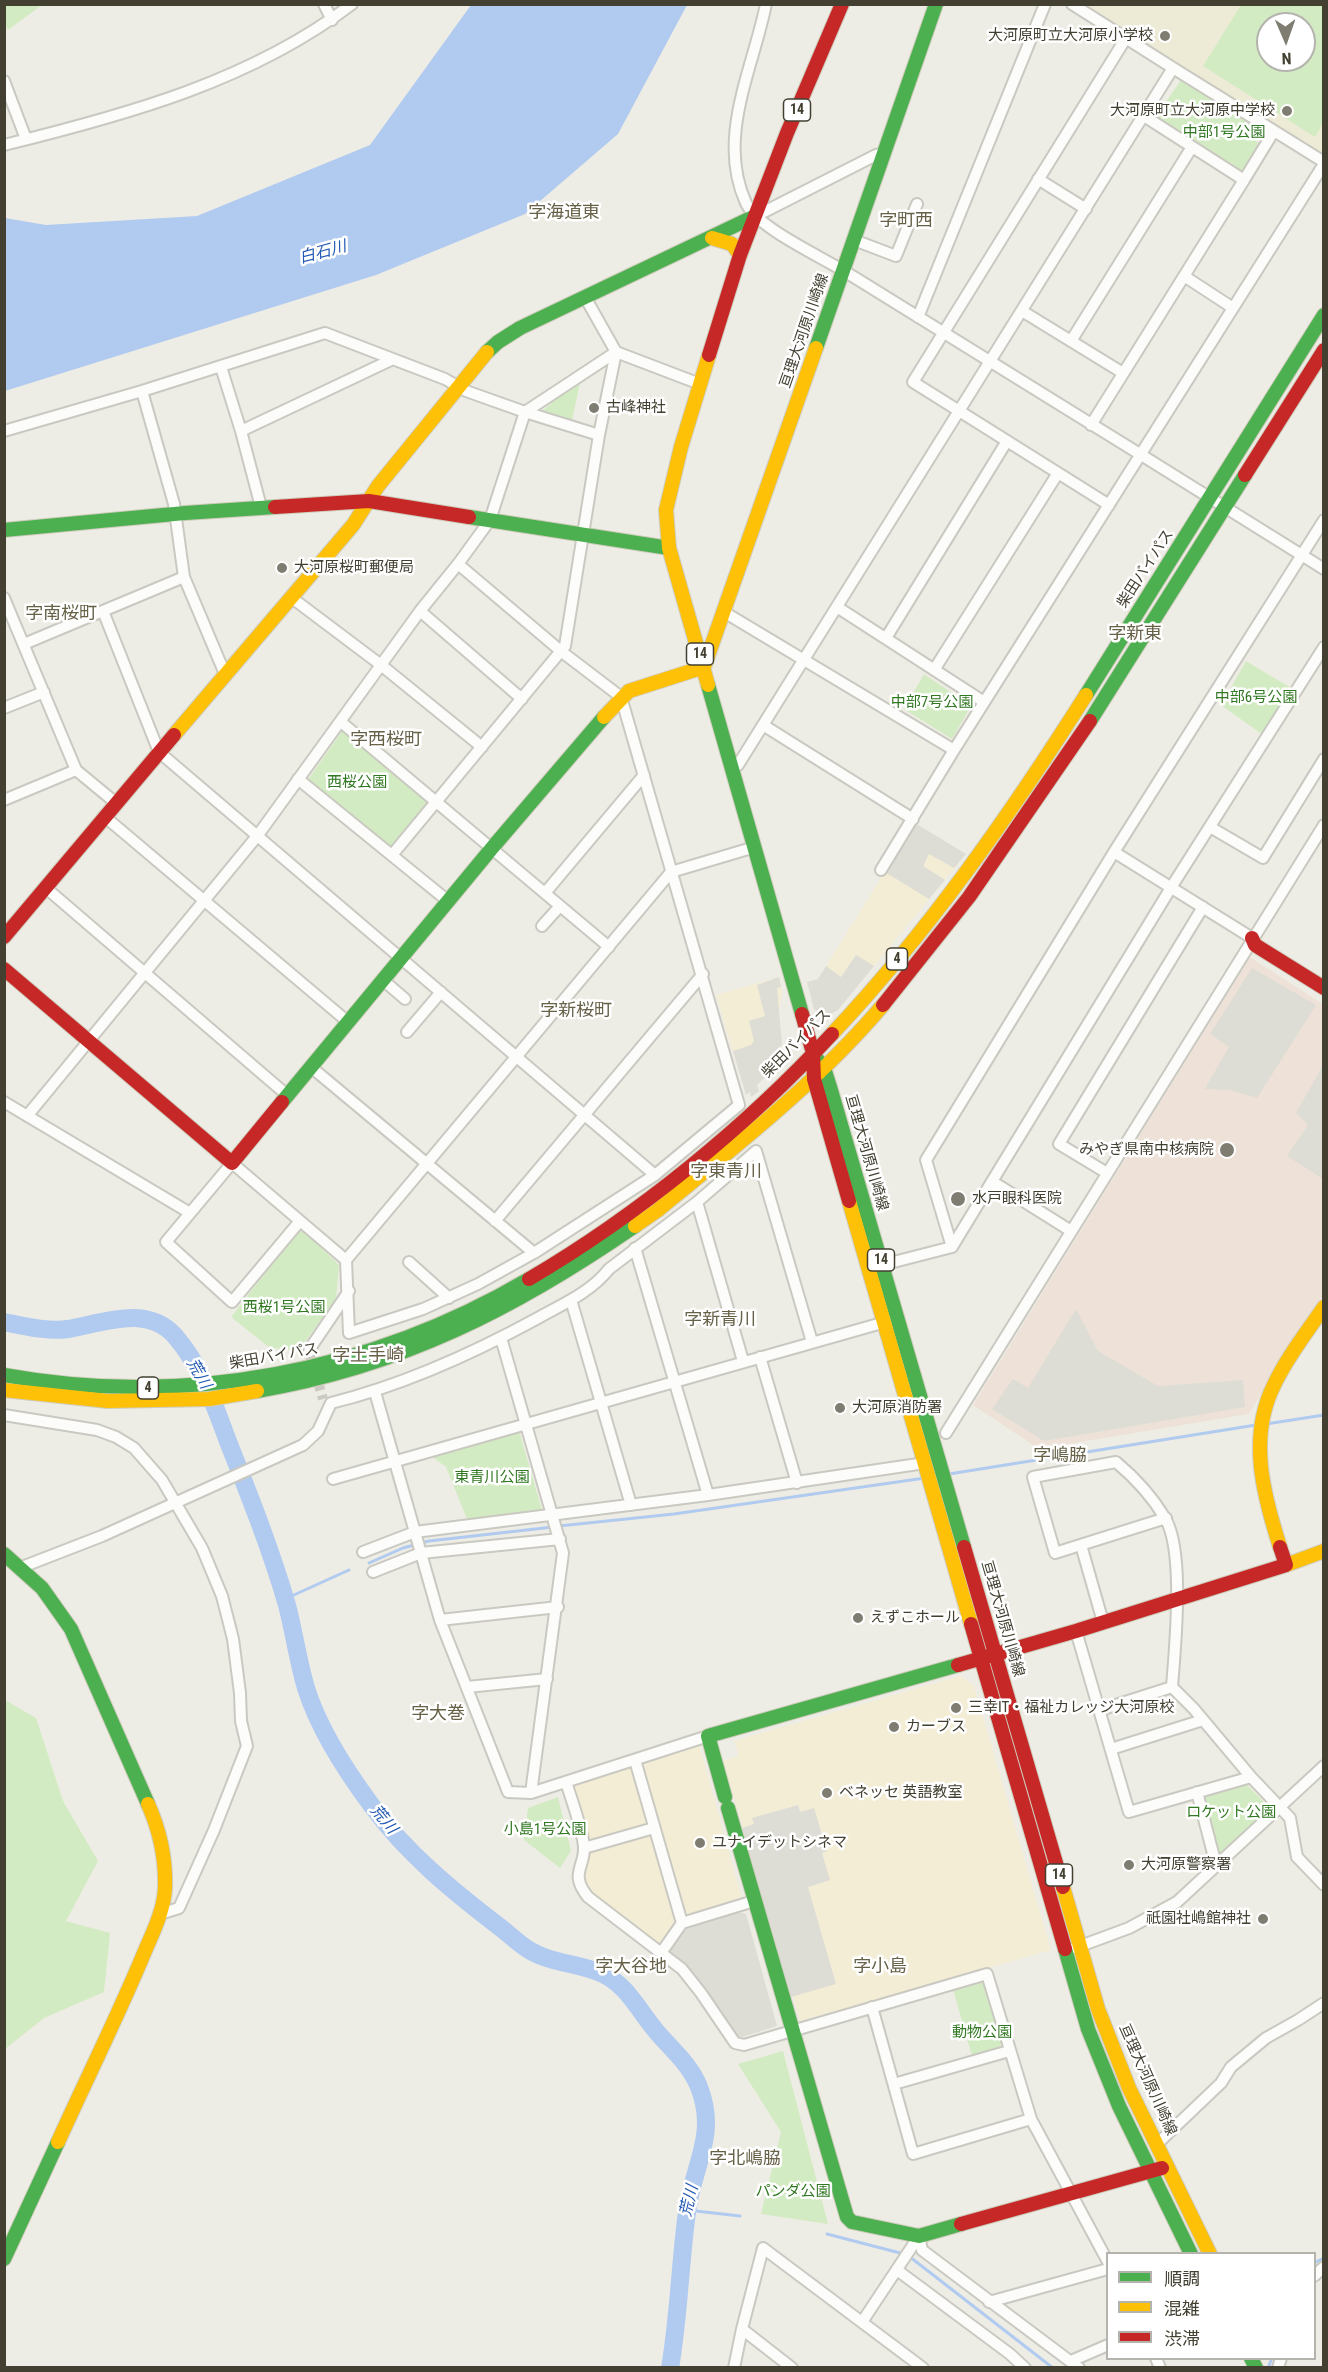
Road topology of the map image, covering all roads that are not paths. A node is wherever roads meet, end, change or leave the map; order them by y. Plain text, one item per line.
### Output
1 (324, 4) edge
2 (352, 4) edge
3 (766, 4) edge
4 (842, 4) edge
5 (936, 4) edge
6 (1045, 4) edge
7 (1072, 4) edge
8 (332, 20) junction
9 (1126, 38) junction
10 (1173, 68) junction
11 (4, 81) edge
12 (1144, 116) junction
13 (1274, 131) junction
14 (26, 140) junction
15 (4, 145) edge
16 (1192, 147) junction
17 (884, 153) junction
18 (1323, 163) edge
19 (1038, 179) junction
20 (1244, 180) junction
21 (917, 204) dead end
22 (1086, 209) junction
23 (753, 217) junction
24 (712, 238) junction
25 (854, 240) junction
26 (740, 255) junction
27 (843, 270) junction
28 (1184, 276) junction
29 (585, 297) junction
30 (1233, 308) junction
31 (1023, 311) junction
32 (1323, 315) edge
33 (918, 316) junction
34 (943, 332) junction
35 (1071, 341) junction
36 (1323, 350) edge
37 (616, 352) junction
38 (392, 360) junction
39 (991, 362) junction
40 (221, 367) junction
41 (1123, 373) junction
42 (700, 384) junction
43 (457, 386) junction
44 (142, 391) junction
45 (960, 411) junction
46 (525, 412) junction
47 (1091, 425) junction
48 (4, 431) edge
49 (241, 431) junction
50 (599, 435) junction
51 (1007, 441) junction
52 (1141, 456) junction
53 (1058, 473) junction
54 (1210, 496) junction
55 (369, 501) junction
56 (1109, 505) junction
57 (1225, 506) junction
58 (261, 507) junction
59 (176, 513) junction
60 (489, 520) junction
61 (1323, 520) edge
62 (4, 530) edge
63 (582, 535) junction
64 (669, 549) junction
65 (1302, 555) junction
66 (458, 564) junction
67 (1323, 569) edge
68 (184, 577) junction
69 (4, 598) edge
70 (292, 598) junction
71 (837, 607) junction
72 (103, 611) junction
73 (420, 611) junction
74 (723, 613) junction
75 (8, 618) edge
76 (886, 638) junction
77 (24, 644) junction
78 (1322, 650) edge
79 (562, 652) junction
80 (804, 660) junction
81 (381, 665) junction
82 (704, 667) junction
83 (934, 670) junction
84 (225, 674) junction
85 (44, 692) junction
86 (621, 697) junction
87 (522, 699) junction
88 (984, 702) junction
89 (4, 708) edge
90 (341, 722) junction
91 (763, 725) junction
92 (482, 747) junction
93 (954, 750) junction
94 (159, 752) junction
95 (1323, 759) edge
96 (732, 767) junction
97 (76, 770) junction
98 (644, 775) junction
99 (298, 779) junction
100 (4, 800) edge
101 (116, 803) junction
102 (436, 803) junction
103 (104, 816) junction
104 (913, 819) junction
105 (1323, 825) edge
106 (1210, 826) junction
107 (258, 835) junction
108 (755, 847) junction
109 (492, 848) junction
110 (1114, 852) junction
111 (392, 855) junction
112 (881, 870) dead end
113 (671, 872) junction
114 (1172, 886) junction
115 (46, 888) junction
116 (545, 893) junction
117 (204, 901) junction
118 (448, 901) junction
119 (560, 906) junction
120 (1203, 907) junction
121 (542, 926) dead end
122 (4, 937) edge
123 (1252, 938) junction
124 (609, 947) junction
125 (401, 958) junction
126 (4, 969) edge
127 (145, 972) junction
128 (702, 974) junction
129 (383, 980) junction
130 (1323, 988) edge
131 (441, 992) junction
132 (405, 999) dead end
133 (348, 1022) junction
134 (407, 1032) dead end
135 (88, 1042) junction
136 (813, 1053) junction
137 (517, 1057) junction
138 (311, 1067) junction
139 (819, 1073) junction
140 (287, 1095) junction
141 (4, 1102) edge
142 (27, 1116) junction
143 (586, 1116) junction
144 (232, 1163) junction
145 (427, 1164) junction
146 (1107, 1173) junction
147 (655, 1175) junction
148 (993, 1182) junction
149 (697, 1202) junction
150 (190, 1213) junction
151 (300, 1221) junction
152 (495, 1221) junction
153 (1071, 1231) junction
154 (952, 1247) junction
155 (635, 1248) junction
156 (534, 1254) junction
157 (346, 1260) junction
158 (409, 1262) dead end
159 (882, 1265) junction
160 (349, 1291) junction
161 (449, 1298) junction
162 (571, 1300) junction
163 (1323, 1307) edge
164 (898, 1318) junction
165 (884, 1322) junction
166 (501, 1338) junction
167 (812, 1342) junction
168 (309, 1352) dead end
169 (760, 1357) junction
170 (743, 1361) junction
171 (910, 1362) junction
172 (896, 1366) junction
173 (4, 1375) edge
174 (674, 1382) junction
175 (4, 1390) edge
176 (375, 1392) junction
177 (602, 1402) junction
178 (4, 1415) edge
179 (527, 1424) junction
180 (946, 1433) dead end
181 (394, 1462) junction
182 (927, 1473) junction
183 (333, 1479) dead end
184 (797, 1483) junction
185 (708, 1495) junction
186 (175, 1503) junction
187 (631, 1506) junction
188 (555, 1518) junction
189 (1166, 1518) junction
190 (415, 1534) junction
191 (560, 1537) junction
192 (1081, 1545) junction
193 (420, 1551) junction
194 (1323, 1551) edge
195 (363, 1552) dead end
196 (4, 1554) edge
197 (1286, 1565) junction
198 (22, 1567) junction
199 (373, 1572) dead end
200 (1177, 1601) junction
201 (558, 1607) junction
202 (441, 1620) junction
203 (1103, 1623) junction
204 (1076, 1631) junction
205 (995, 1654) junction
206 (981, 1658) junction
207 (547, 1679) junction
208 (467, 1687) junction
209 (1172, 1687) junction
210 (1100, 1710) junction
211 (1203, 1720) junction
212 (708, 1736) junction
213 (1111, 1749) junction
214 (635, 1760) junction
215 (1323, 1766) edge
216 (1251, 1777) junction
217 (566, 1782) junction
218 (1197, 1792) junction
219 (531, 1793) junction
220 (1280, 1808) junction
221 (654, 1828) junction
222 (584, 1848) junction
223 (1216, 1865) junction
224 (1323, 1885) edge
225 (754, 1901) junction
226 (160, 1914) junction
227 (682, 1923) junction
228 (1079, 1947) junction
229 (1065, 1951) junction
230 (661, 1953) junction
231 (1323, 2002) edge
232 (872, 2007) junction
233 (792, 2030) junction
234 (1009, 2051) junction
235 (894, 2085) junction
236 (1031, 2120) junction
237 (1157, 2144) junction
238 (1168, 2166) junction
239 (1152, 2171) junction
240 (1072, 2193) junction
241 (915, 2242) junction
242 (1191, 2252) edge
243 (1210, 2252) edge
244 (4, 2259) edge
245 (1106, 2260) edge
246 (1106, 2269) edge
247 (897, 2270) junction
248 (989, 2302) junction
249 (862, 2322) junction
250 (742, 2329) junction
251 (1106, 2345) edge
252 (1075, 2364) edge
253 (734, 2367) edge
254 (792, 2367) edge
255 (923, 2367) edge
256 (1026, 2367) edge

1 - 8 street
2 - 8 street
3 - 23 street
4 - 23 main road, 亘理大河原川崎線 / 14
5 - 17 main road, 亘理大河原川崎線 / 14
6 - 33 street
7 - 9 street
8 - 14 street
9 - 10 street
9 - 19 street
10 - 12 street
10 - 13 street
11 - 14 street
12 - 16 street
12 - 22 street
13 - 18 street
13 - 20 street
14 - 15 street
16 - 20 street
16 - 35 street
17 - 23 street
17 - 25 main road, 亘理大河原川崎線 / 14
18 - 30 street
19 - 22 street
19 - 34 street
20 - 28 street
21 - 25 street
22 - 31 street
23 - 24 main road
23 - 26 main road, 亘理大河原川崎線 / 14
23 - 27 street
24 - 26 main road
24 - 29 main road
25 - 27 main road, 亘理大河原川崎線 / 14
26 - 42 main road, 亘理大河原川崎線 / 14
27 - 33 street
27 - 74 main road, 亘理大河原川崎線 / 14
28 - 30 street
28 - 41 street
29 - 37 street
29 - 43 main road
30 - 52 street
31 - 35 street
31 - 39 street
32 - 54 main road, 柴田バイパス / 4
33 - 34 street
34 - 39 street
34 - 45 street
35 - 41 street
36 - 57 main road, 柴田バイパス / 4
37 - 42 street
37 - 46 street
37 - 50 street
38 - 40 street
38 - 43 street
38 - 49 street
39 - 45 street
39 - 47 street
40 - 44 street
40 - 49 street
41 - 47 street
42 - 64 main road, 亘理大河原川崎線 / 14
43 - 46 street
43 - 55 main road
44 - 48 street
44 - 59 street
45 - 51 street
45 - 71 street
46 - 50 street
46 - 60 street
47 - 52 street
49 - 58 street
50 - 63 street
51 - 53 street
51 - 76 street
52 - 54 street
52 - 56 street
53 - 56 street
53 - 83 street
54 - 57 street
54 - 136 main road, 柴田バイパス / 4
55 - 58 main road
55 - 60 main road
55 - 70 main road
56 - 88 street
57 - 65 street
57 - 139 main road, 柴田バイパス / 4
58 - 59 main road
59 - 62 main road
59 - 68 street
60 - 63 main road
60 - 66 street
61 - 65 street
63 - 64 main road
63 - 79 street
64 - 82 main road, 亘理大河原川崎線 / 14
65 - 67 street
65 - 110 street
66 - 73 street
66 - 79 street
68 - 72 street
68 - 84 street
69 - 75 street
70 - 81 street
70 - 84 main road
71 - 76 street
71 - 80 street
72 - 77 street
72 - 94 street
73 - 81 street
73 - 87 street
74 - 80 street
74 - 82 main road, 亘理大河原川崎線 / 14
75 - 77 street
76 - 83 street
77 - 85 street
78 - 106 street
79 - 86 street
79 - 87 street
80 - 91 street
80 - 93 street
81 - 90 street
81 - 92 street
82 - 86 main road
82 - 96 main road, 亘理大河原川崎線 / 14
83 - 88 street
84 - 94 main road
85 - 89 street
85 - 97 street
86 - 98 street
86 - 109 main road
87 - 92 street
88 - 93 street
90 - 99 street
90 - 102 street
91 - 96 street
91 - 104 street
92 - 102 street
93 - 104 street
94 - 101 main road
94 - 107 street
95 - 106 street
96 - 108 main road, 亘理大河原川崎線 / 14
97 - 100 street
97 - 101 street
98 - 113 street
98 - 116 street
99 - 107 street
99 - 111 street
101 - 103 main road
102 - 109 street
102 - 111 street
103 - 115 main road
103 - 117 street
104 - 112 street
105 - 123 street
106 - 114 street
107 - 117 street
107 - 125 street
108 - 113 street
108 - 136 main road, 亘理大河原川崎線 / 14
109 - 116 street
109 - 118 main road
110 - 114 street
110 - 154 street
111 - 118 street
113 - 124 street
113 - 128 street
114 - 120 street
114 - 148 street
115 - 122 main road
115 - 127 street
116 - 119 street
117 - 127 street
117 - 133 street
118 - 125 main road
119 - 121 street
119 - 124 street
120 - 123 street
120 - 146 street
123 - 130 main road
123 - 146 street
124 - 137 street
125 - 129 main road
125 - 131 street
126 - 135 main road
127 - 135 street
127 - 140 street
128 - 143 street
128 - 147 street
129 - 132 street
129 - 133 main road
131 - 134 street
131 - 137 street
133 - 138 main road
135 - 142 street
135 - 144 main road
136 - 139 main road, 亘理大河原川崎線 / 14
136 - 173 main road, 柴田バイパス / 4
137 - 143 street
137 - 145 street
138 - 140 main road
138 - 145 street
139 - 159 main road, 亘理大河原川崎線 / 14
139 - 165 main road, 亘理大河原川崎線 / 14
139 - 175 main road, 柴田バイパス / 4
140 - 144 main road
141 - 142 street
142 - 150 street
143 - 147 street
143 - 152 street
144 - 150 street
144 - 151 street
145 - 152 street
145 - 157 street
146 - 153 street
147 - 156 street
148 - 153 street
148 - 154 street
149 - 155 street
149 - 167 street
149 - 170 street
150 - 151 street
151 - 157 street
152 - 156 street
153 - 180 street
154 - 159 street
155 - 162 street
155 - 174 street
156 - 161 street
157 - 160 street
158 - 161 street
159 - 164 main road, 亘理大河原川崎線 / 14
160 - 161 street
160 - 168 street
162 - 166 street
162 - 177 street
163 - 197 main road
164 - 165 street
164 - 171 main road, 亘理大河原川崎線 / 14
165 - 167 street
165 - 172 main road, 亘理大河原川崎線 / 14
166 - 176 street
166 - 179 street
167 - 169 street
169 - 170 street
169 - 184 street
170 - 174 street
171 - 172 street
171 - 205 main road, 亘理大河原川崎線 / 14
172 - 182 main road, 亘理大河原川崎線 / 14
174 - 177 street
174 - 185 street
176 - 181 street
176 - 186 street
177 - 179 street
177 - 187 street
178 - 186 street
179 - 181 street
179 - 188 street
181 - 183 street
181 - 190 street
182 - 184 street
182 - 206 main road, 亘理大河原川崎線 / 14
184 - 185 street
185 - 187 street
186 - 198 street
186 - 226 street
187 - 188 street
188 - 190 street
188 - 191 street
189 - 192 street
189 - 192 street
189 - 200 street
190 - 193 street
190 - 195 street
191 - 193 street
191 - 201 street
192 - 203 street
193 - 199 street
193 - 202 street
194 - 197 main road
196 - 198 main road
197 - 200 main road
198 - 226 main road
200 - 203 main road
200 - 209 street
201 - 202 street
201 - 207 street
202 - 208 street
203 - 204 main road
204 - 205 main road
204 - 210 street
205 - 206 main road
205 - 228 main road, 亘理大河原川崎線 / 14
206 - 212 main road
206 - 229 main road, 亘理大河原川崎線 / 14
207 - 208 street
207 - 219 street
208 - 219 street
209 - 210 street
209 - 211 street
210 - 213 street
211 - 213 street
211 - 216 street
212 - 214 street
212 - 225 main road
213 - 218 street
214 - 217 street
214 - 221 street
215 - 220 street
216 - 218 street
216 - 220 street
217 - 219 street
217 - 222 street
218 - 223 street
220 - 223 street
220 - 224 street
221 - 222 street
221 - 227 street
222 - 230 street
223 - 228 street
225 - 227 street
225 - 233 main road
226 - 244 main road
227 - 230 street
228 - 229 street
228 - 237 main road, 亘理大河原川崎線 / 14
229 - 239 main road, 亘理大河原川崎線 / 14
230 - 233 street
231 - 237 street
232 - 233 street
232 - 234 street
232 - 235 street
233 - 241 main road
234 - 235 street
234 - 236 street
235 - 236 street
236 - 240 street
237 - 238 main road, 亘理大河原川崎線 / 14
238 - 239 main road
238 - 243 main road, 亘理大河原川崎線 / 14
239 - 240 main road
239 - 242 main road, 亘理大河原川崎線 / 14
240 - 241 main road
240 - 245 street
241 - 247 street
241 - 248 street
246 - 248 street
247 - 249 street
247 - 256 street
248 - 252 street
249 - 250 street
249 - 255 street
250 - 253 street
250 - 254 street
251 - 252 street

